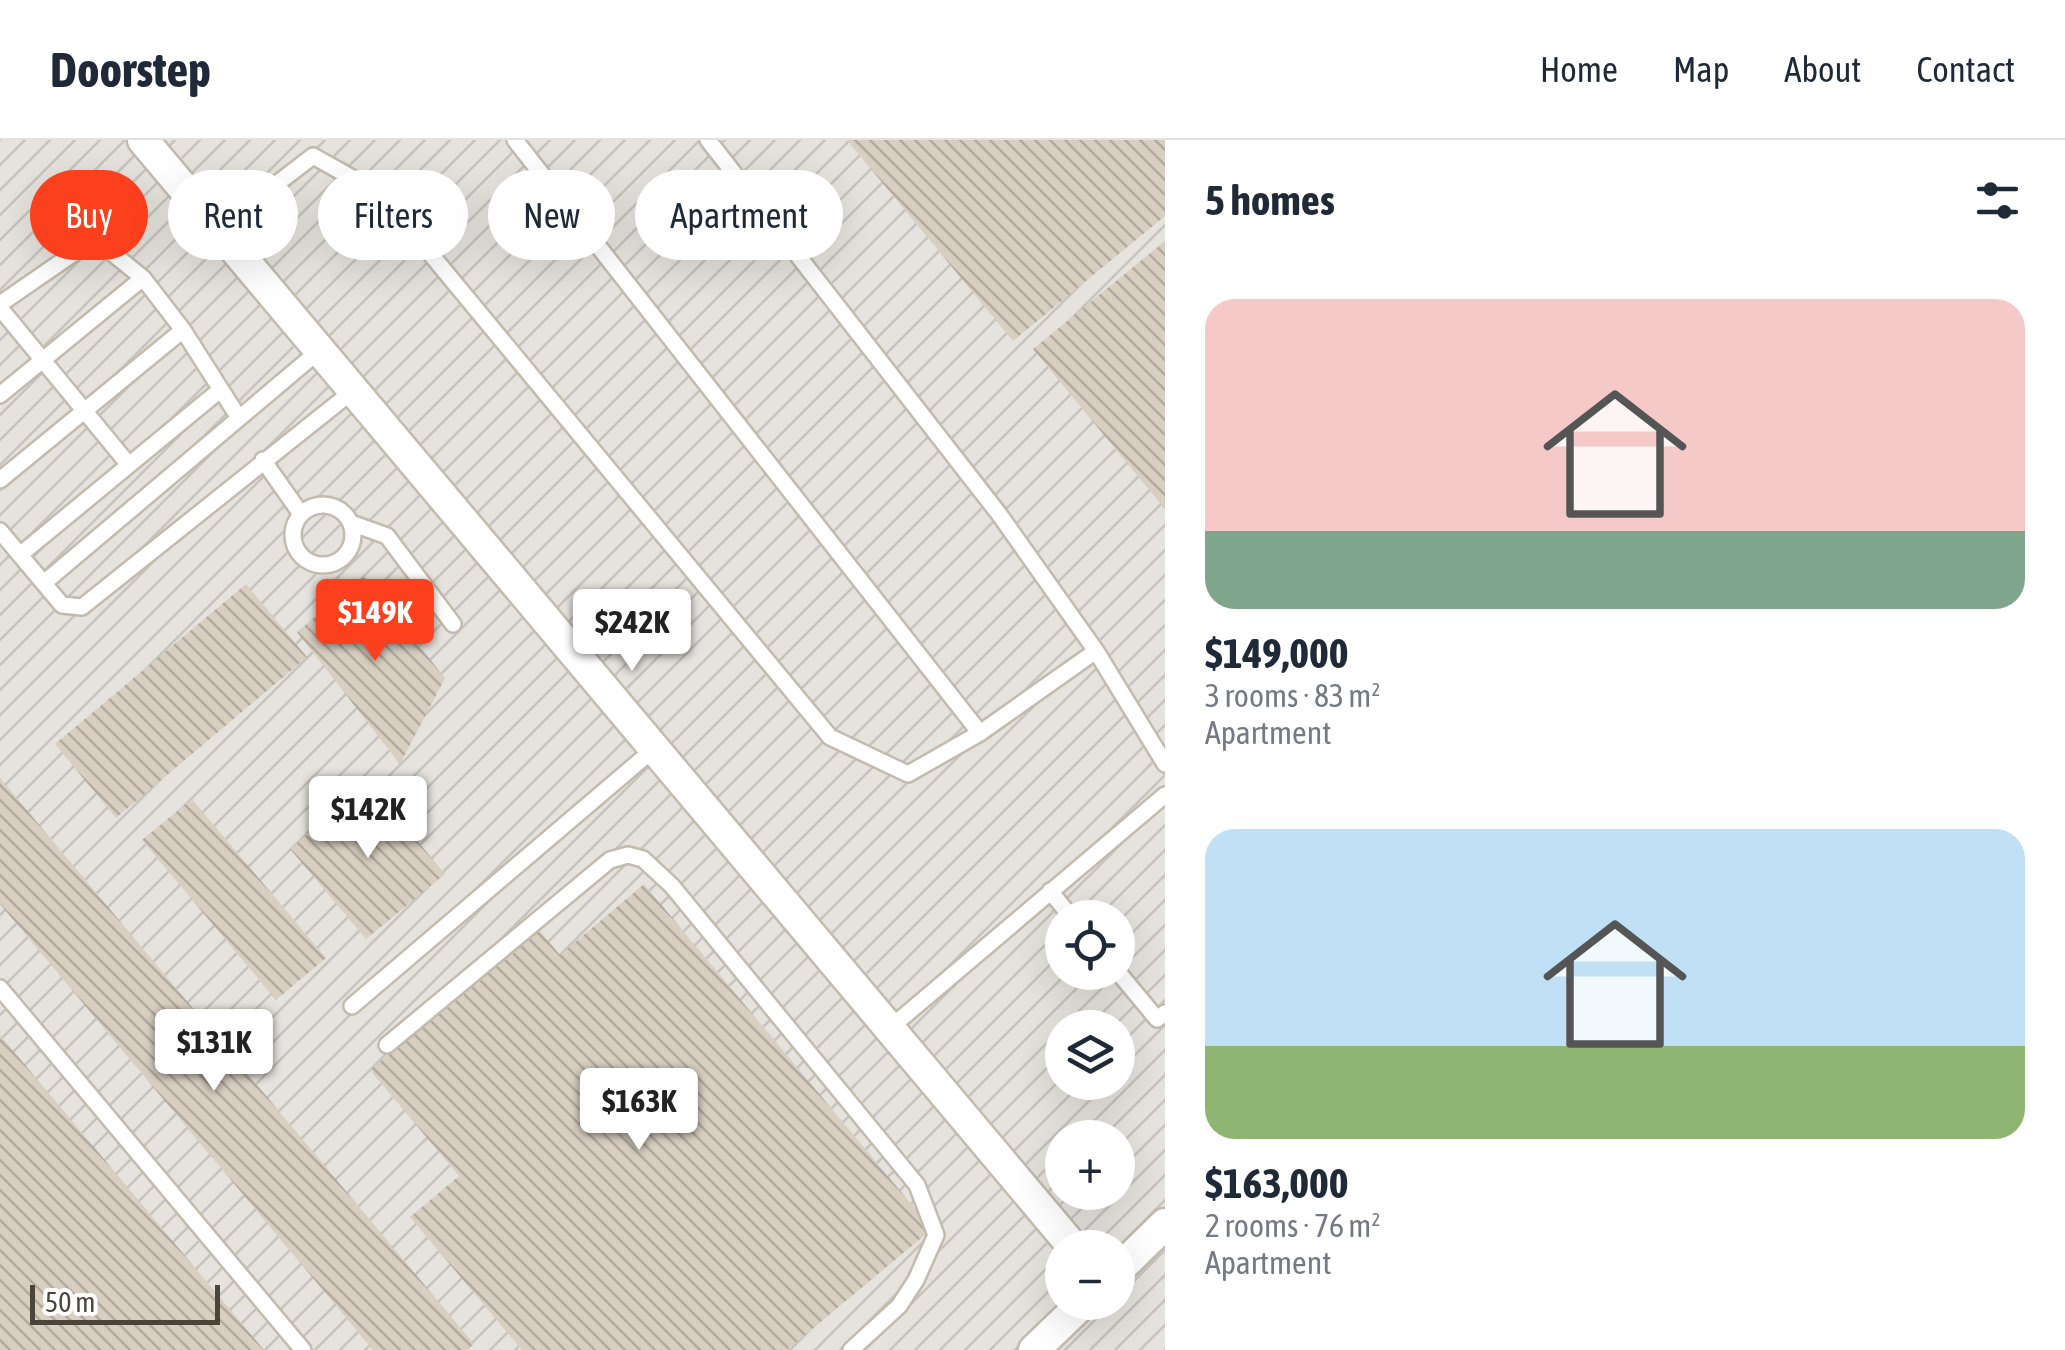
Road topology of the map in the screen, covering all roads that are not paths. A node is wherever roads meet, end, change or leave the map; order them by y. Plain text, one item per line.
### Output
1 (143, 140) edge
2 (515, 140) edge
3 (708, 140) edge
4 (169, 170) edge
5 (294, 170) edge
6 (245, 260) edge
7 (143, 278) junction
8 (0, 306) edge
9 (183, 330) junction
10 (320, 350) junction
11 (42, 360) junction
12 (220, 390) junction
13 (354, 390) junction
14 (0, 395) edge
15 (84, 410) junction
16 (239, 418) junction
17 (263, 460) junction
18 (129, 465) junction
19 (0, 480) edge
20 (301, 514) junction
21 (351, 523) junction
22 (0, 531) edge
23 (20, 554) junction
24 (44, 582) junction
25 (452, 624) dead end
26 (1096, 650) junction
27 (980, 733) junction
28 (655, 748) junction
29 (1165, 764) edge
30 (1165, 795) edge
31 (1050, 891) junction
32 (1057, 900) edge
33 (0, 988) edge
34 (1133, 990) edge
35 (352, 1006) dead end
36 (1165, 1013) edge
37 (890, 1028) junction
38 (387, 1045) dead end
39 (1165, 1224) edge
40 (1059, 1230) edge
41 (1135, 1253) edge
42 (1065, 1320) edge
43 (304, 1350) edge
44 (851, 1350) edge
45 (1034, 1350) edge

1 - 4 street
2 - 27 lane
3 - 26 lane
5 - 27 lane
6 - 10 street
7 - 8 lane
7 - 9 lane
7 - 11 lane
8 - 11 lane
9 - 12 lane
9 - 15 lane
10 - 13 street
10 - 16 lane
11 - 14 lane
11 - 15 lane
12 - 16 lane
12 - 18 lane
13 - 17 lane
13 - 28 street
15 - 18 lane
15 - 19 lane
16 - 24 lane
17 - 20 lane
17 - 24 lane
18 - 23 lane
20 - 21 lane
20 - 21 lane
21 - 25 lane
22 - 23 lane
23 - 24 lane
26 - 27 lane
26 - 29 lane
28 - 35 lane
28 - 37 street
30 - 31 lane
31 - 32 lane
31 - 37 lane
33 - 43 lane
34 - 36 lane
37 - 40 street
38 - 44 lane
39 - 41 street
42 - 45 street

